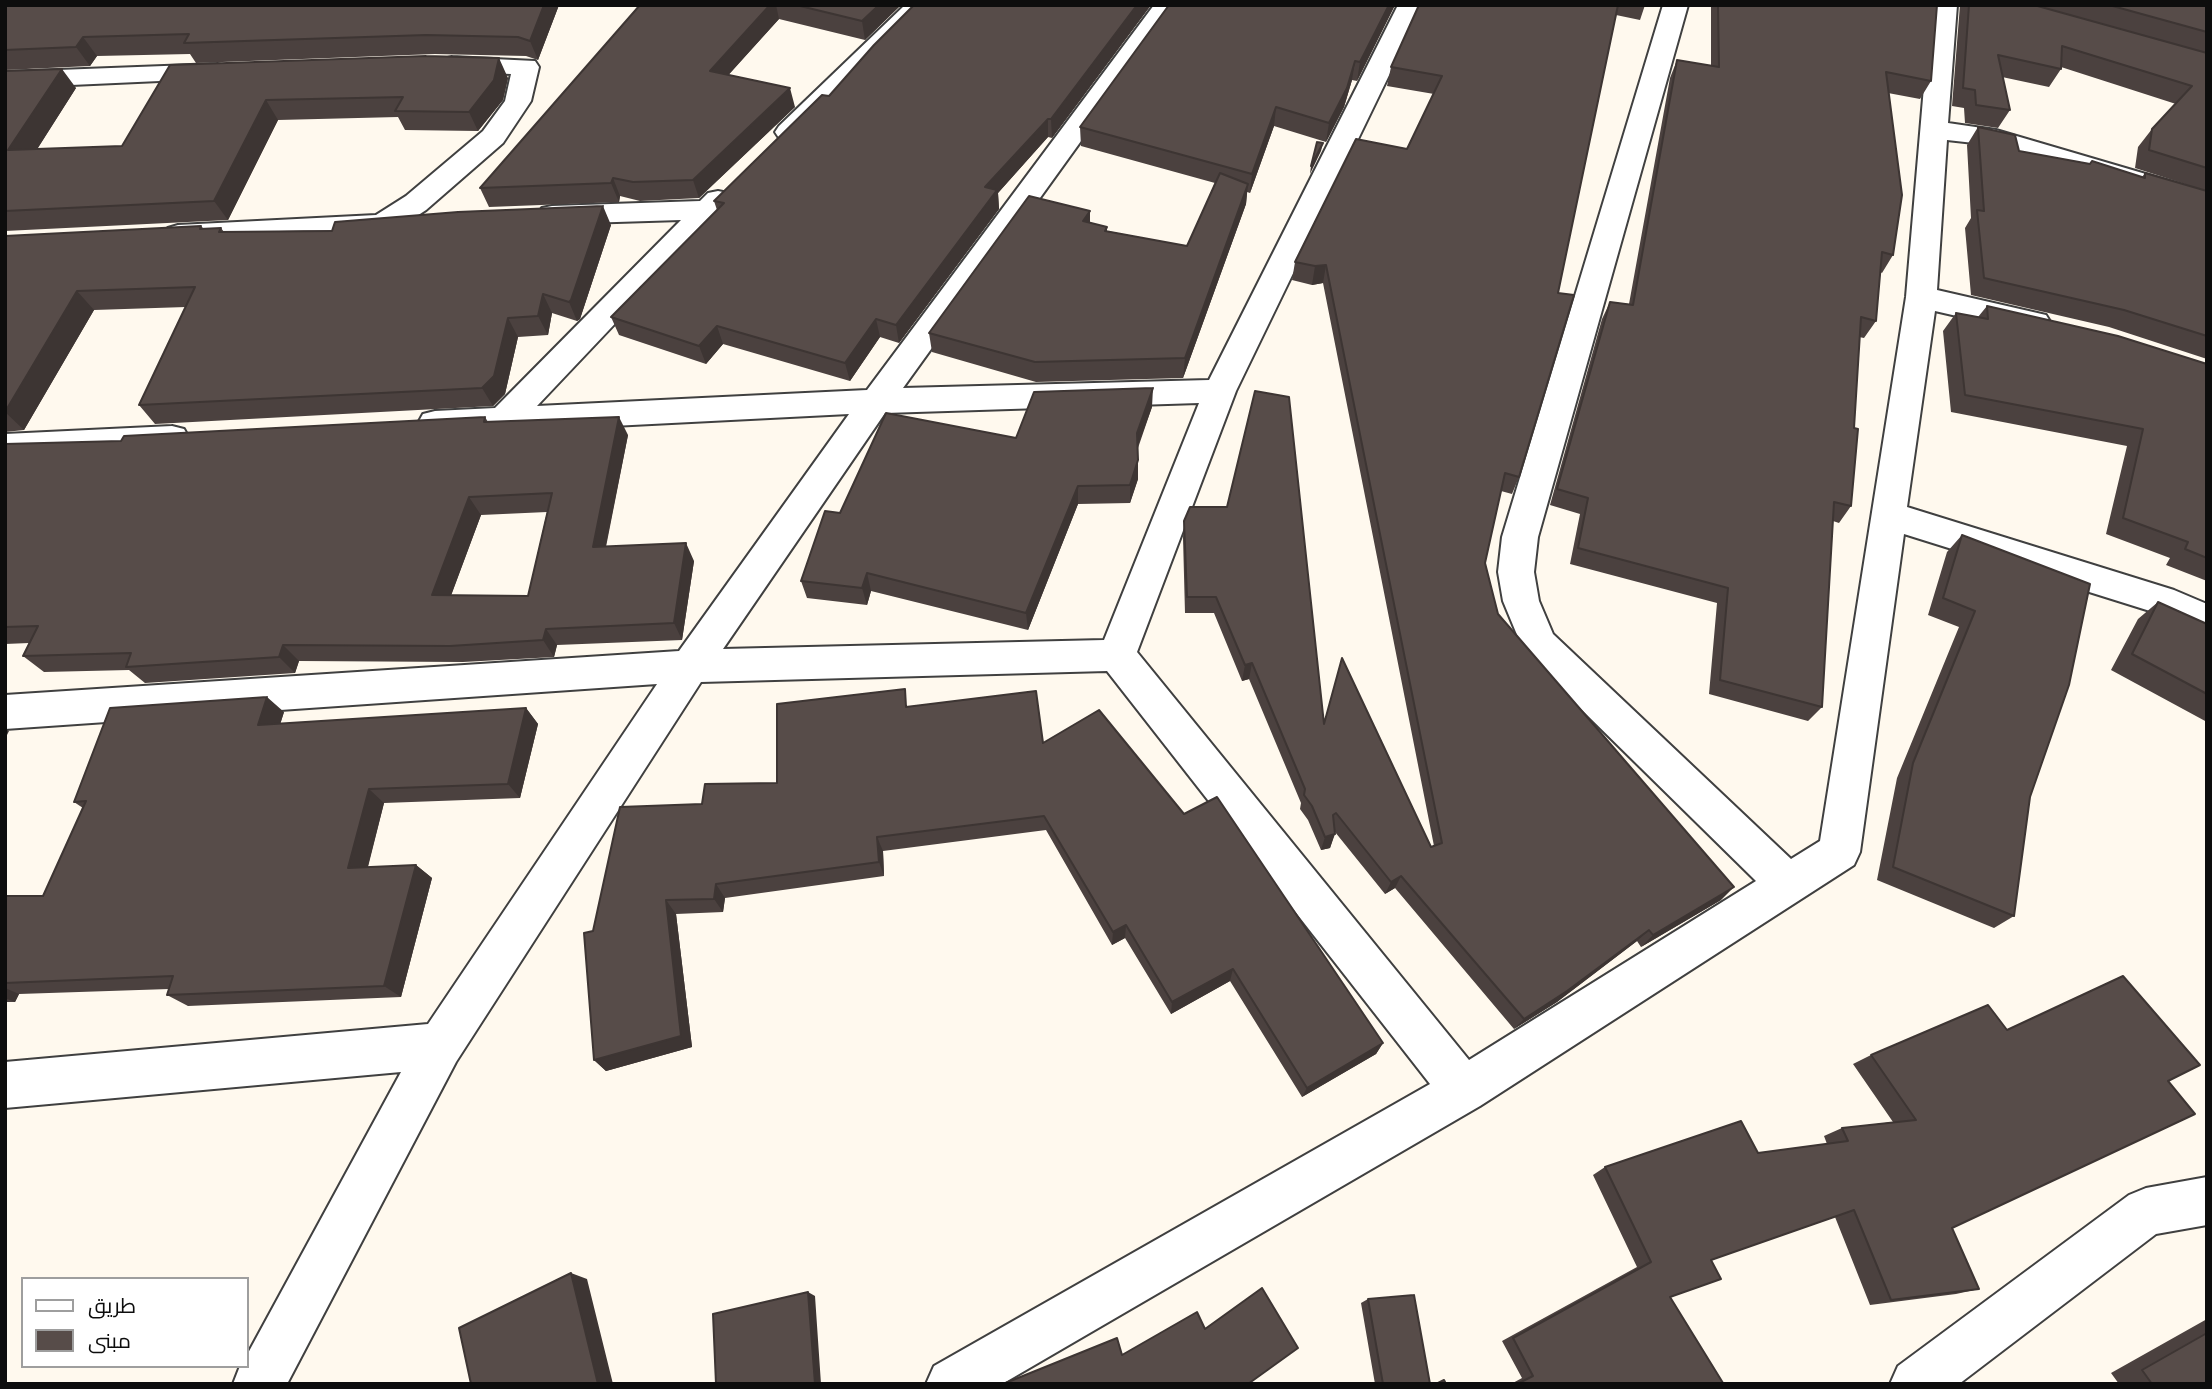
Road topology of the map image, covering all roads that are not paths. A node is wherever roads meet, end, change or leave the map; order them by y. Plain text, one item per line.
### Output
1 (920, 5) edge
2 (1167, 5) edge
3 (1411, 5) edge
4 (1676, 5) edge
5 (1944, 5) edge
6 (421, 65) edge
7 (241, 71) edge
8 (5, 80) edge
9 (1935, 130) junction
10 (766, 154) edge
11 (737, 182) edge
12 (2207, 202) edge
13 (708, 210) junction
14 (528, 216) edge
15 (436, 221) edge
16 (383, 224) junction
17 (154, 236) edge
18 (1921, 297) junction
19 (2057, 328) edge
20 (1220, 391) junction
21 (876, 401) junction
22 (505, 419) junction
23 (407, 425) edge
24 (199, 436) edge
25 (5, 447) edge
26 (1891, 516) junction
27 (2207, 621) edge
28 (1117, 655) junction
29 (690, 666) junction
30 (5, 712) edge
31 (1788, 884) junction
32 (440, 1046) junction
33 (5, 1085) edge
34 (1464, 1090) junction
35 (2207, 1201) edge
36 (259, 1384) edge
37 (952, 1384) edge
38 (1916, 1384) edge

1 - 10 street
2 - 21 street
3 - 20 street
4 - 31 street
5 - 9 street
6 - 16 street
7 - 8 street
9 - 12 street
9 - 18 street
11 - 13 street
13 - 14 street
13 - 22 street
15 - 16 street
16 - 17 street
18 - 19 street
18 - 26 street
20 - 21 street
20 - 28 street
21 - 22 street
21 - 29 street
22 - 23 street
24 - 25 street
26 - 27 street
26 - 31 street
28 - 29 street
28 - 34 street
29 - 30 street
29 - 32 street
31 - 34 street
32 - 33 street
32 - 36 street
34 - 37 street
35 - 38 street

